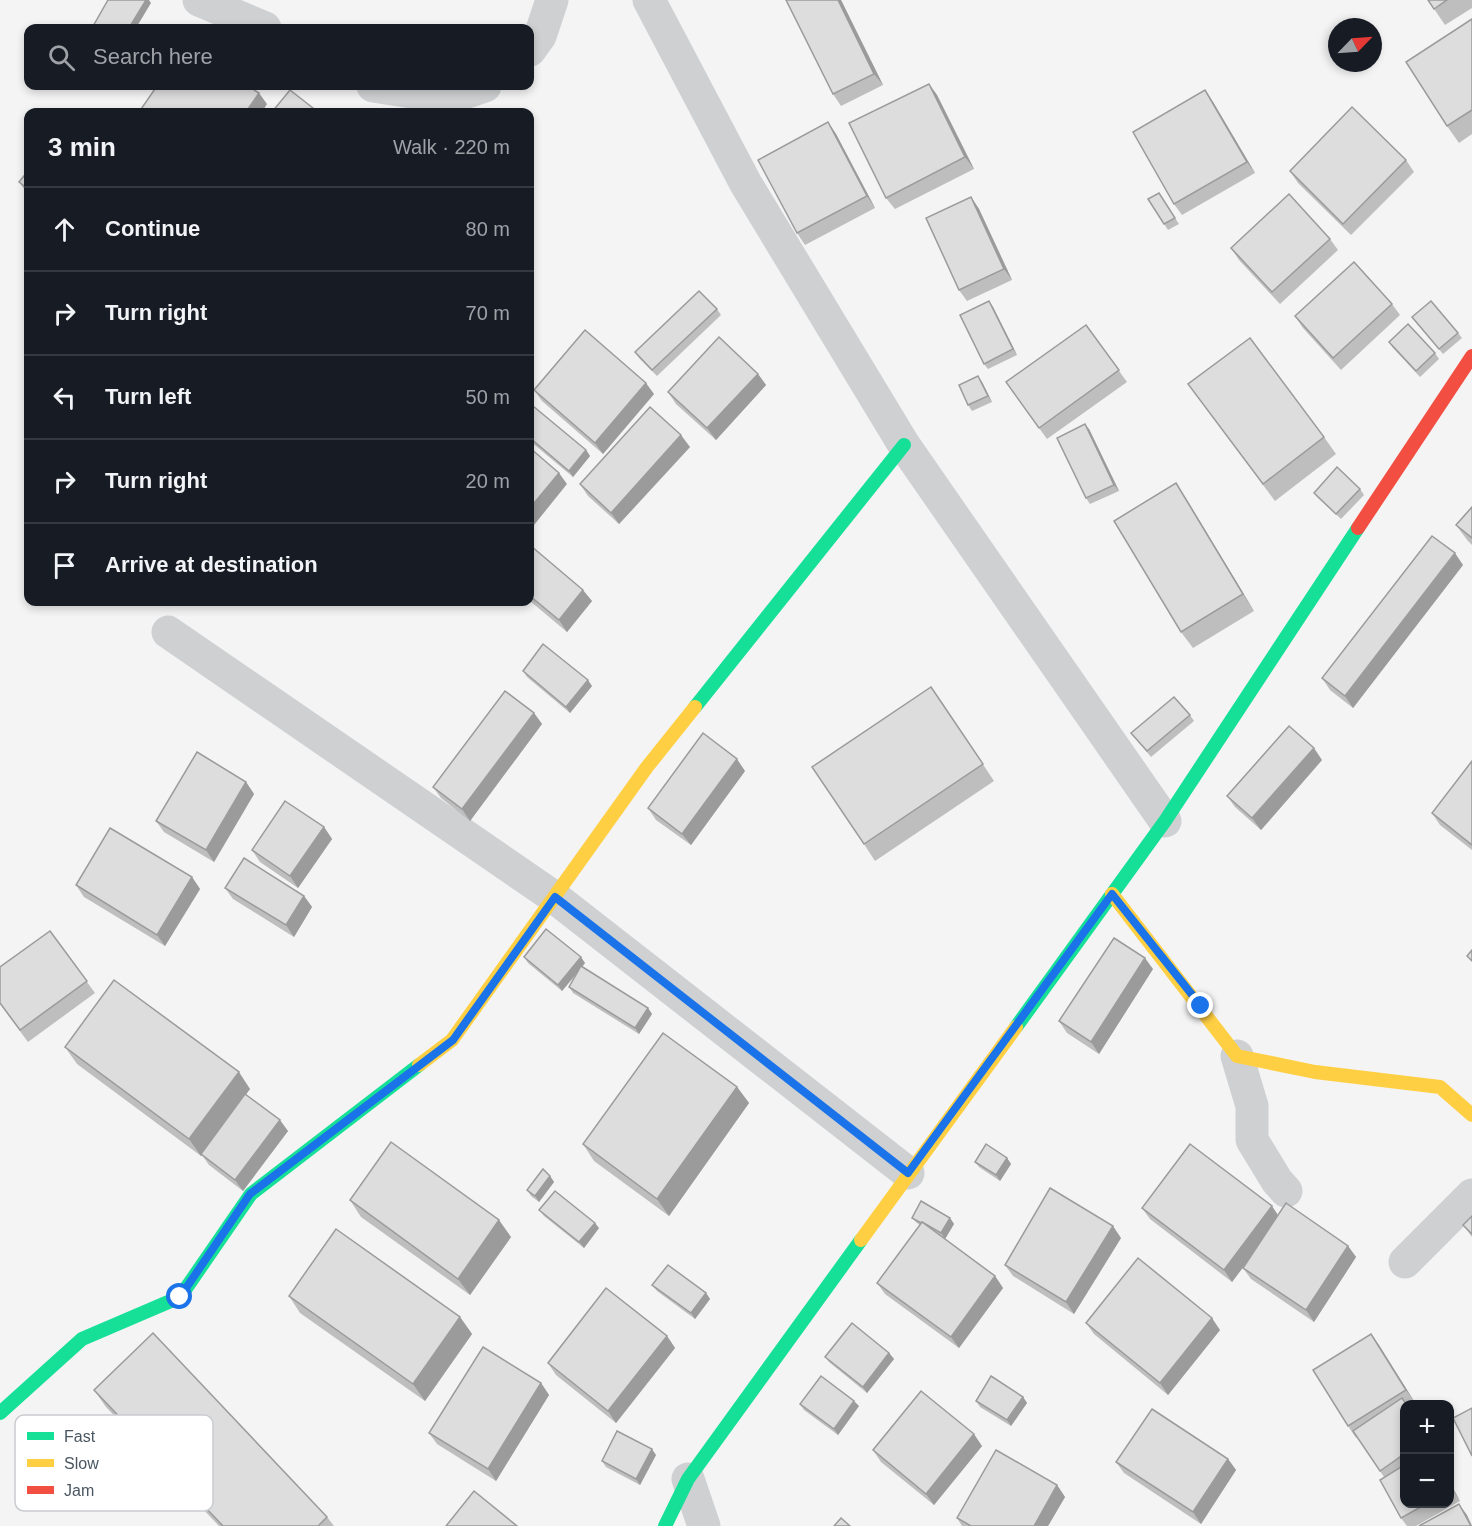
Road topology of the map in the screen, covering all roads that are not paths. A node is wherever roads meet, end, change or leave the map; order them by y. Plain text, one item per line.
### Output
1 (199, 0) edge
2 (552, 0) edge
3 (650, 0) edge
4 (256, 24) edge
5 (534, 44) edge
6 (399, 90) edge
7 (473, 90) edge
8 (1472, 356) edge
9 (904, 445) junction
10 (168, 632) dead end
11 (1165, 821) junction
12 (1112, 894) junction
13 (555, 897) junction
14 (1237, 1056) junction
15 (1472, 1115) edge
16 (908, 1173) junction
17 (1286, 1191) dead end
18 (1472, 1195) edge
19 (1405, 1262) dead end
20 (0, 1413) edge
21 (688, 1479) junction
22 (665, 1526) edge
23 (704, 1526) edge

1 - 4 street
2 - 5 street
3 - 9 street
6 - 7 street
8 - 11 street
9 - 11 street
9 - 13 street
10 - 13 street
11 - 12 street
12 - 14 street
12 - 16 street
13 - 16 street
13 - 20 street
14 - 15 street
14 - 17 street
16 - 21 street
18 - 19 street
21 - 22 street
21 - 23 street

